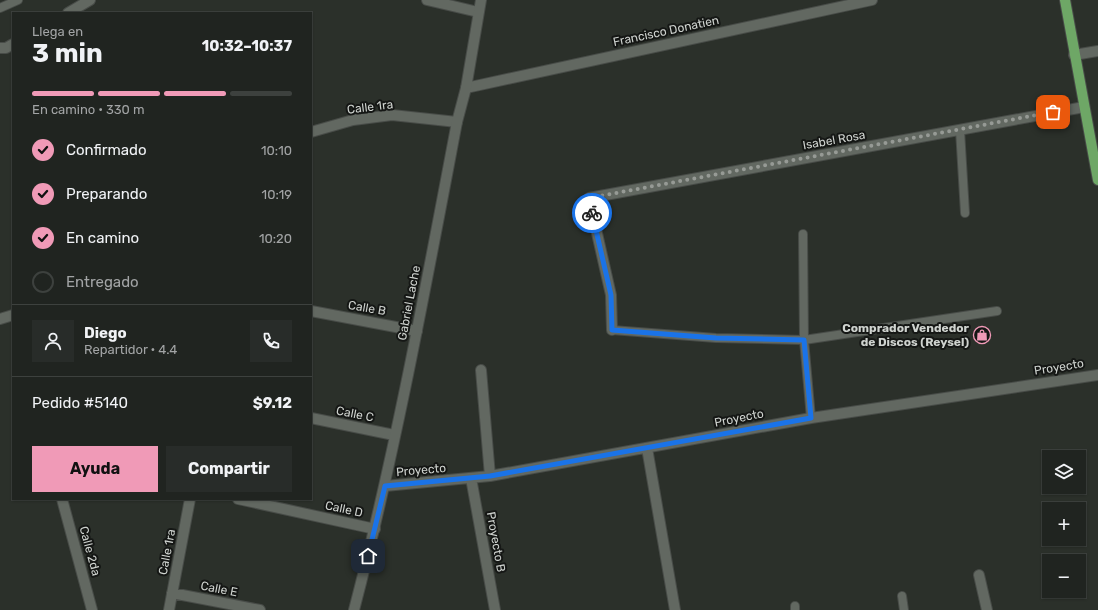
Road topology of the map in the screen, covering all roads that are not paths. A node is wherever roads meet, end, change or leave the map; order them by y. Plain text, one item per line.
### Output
1 (18, 0) edge
2 (90, 0) edge
3 (427, 0) edge
4 (480, 0) edge
5 (872, 0) edge
6 (1065, 0) edge
7 (0, 8) edge
8 (70, 12) edge
9 (478, 12) junction
10 (12, 45) edge
11 (0, 48) edge
12 (1098, 52) edge
13 (1074, 56) junction
14 (466, 88) junction
15 (1084, 107) junction
16 (457, 122) junction
17 (960, 130) junction
18 (312, 132) edge
19 (1098, 180) edge
20 (965, 213) dead end
21 (803, 234) dead end
22 (312, 311) edge
23 (997, 311) dead end
24 (12, 317) edge
25 (0, 319) edge
26 (418, 330) junction
27 (612, 330) joint
28 (804, 340) junction
29 (481, 370) dead end
30 (1098, 375) edge
31 (312, 418) edge
32 (811, 418) junction
33 (394, 435) junction
34 (647, 448) junction
35 (490, 476) junction
36 (471, 478) junction
37 (385, 486) junction
38 (62, 500) edge
39 (190, 500) edge
40 (243, 500) edge
41 (375, 529) junction
42 (979, 574) dead end
43 (172, 593) junction
44 (902, 596) dead end
45 (92, 610) edge
46 (169, 610) edge
47 (260, 610) edge
48 (354, 610) edge
49 (495, 610) edge
50 (675, 610) edge
51 (904, 610) edge
52 (987, 610) edge

1 - 7 lane
2 - 8 street
3 - 9 street
4 - 9 street, Gabriel Lache
5 - 14 street, Francisco Donatien
6 - 13 main road
9 - 14 street, Gabriel Lache
10 - 11 street
12 - 13 street
13 - 15 main road
14 - 16 street, Gabriel Lache
15 - 17 street, Isabel Rosa
15 - 19 main road
16 - 18 street, Calle 1ra
16 - 26 street, Gabriel Lache
17 - 20 lane
17 - 27 street, Isabel Rosa
21 - 28 lane
22 - 26 street, Calle B
23 - 28 lane
24 - 25 street
26 - 33 street, Gabriel Lache
27 - 28 lane
28 - 32 lane
29 - 35 street
30 - 32 street, Proyecto
31 - 33 street, Calle C
32 - 34 street, Proyecto
33 - 37 street, Gabriel Lache
34 - 35 street, Proyecto
34 - 50 street
35 - 36 street, Proyecto
36 - 37 street, Proyecto
36 - 49 street, Proyecto B
37 - 41 street, Gabriel Lache
38 - 45 street, Calle 2da
39 - 43 street, Calle 1ra
40 - 41 street, Calle D
41 - 48 street, Gabriel Lache
42 - 52 street
43 - 46 street, Calle 1ra
43 - 47 street, Calle E
44 - 51 lane

